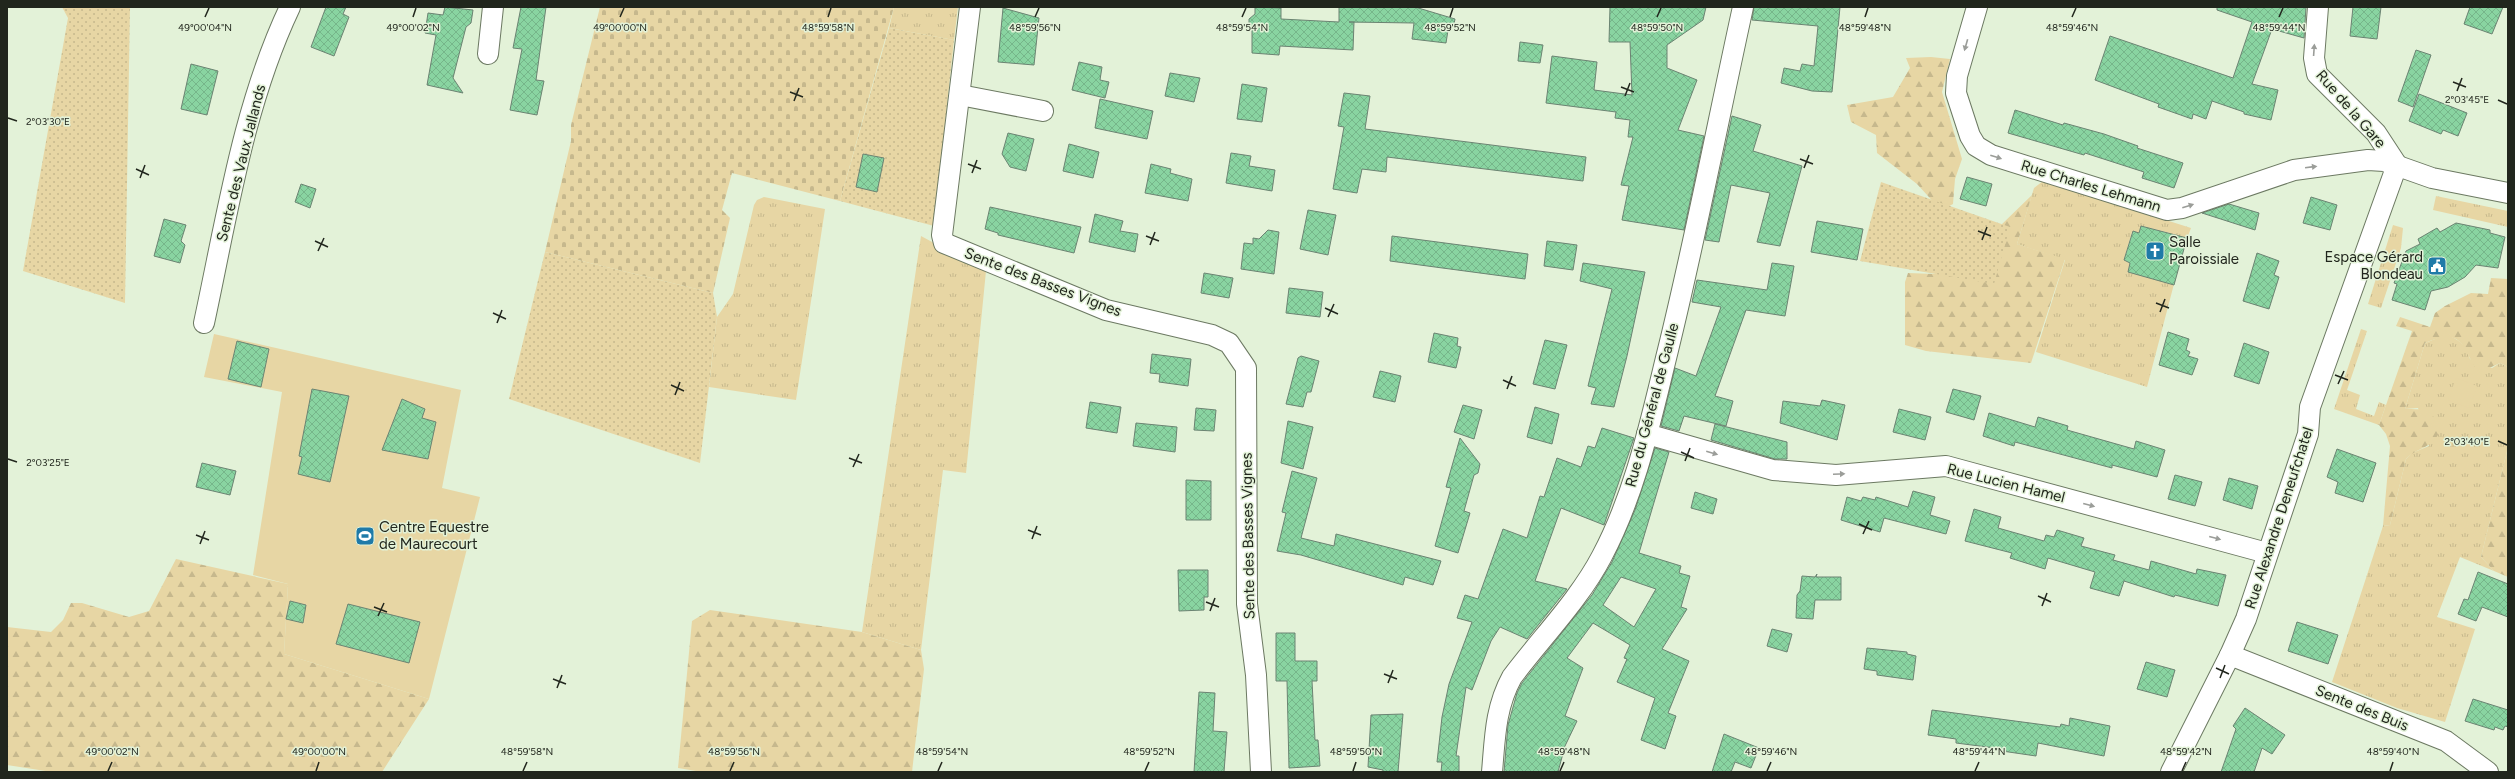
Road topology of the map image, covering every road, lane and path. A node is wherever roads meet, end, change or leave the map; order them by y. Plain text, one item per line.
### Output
1 (290, 7) edge
2 (493, 7) edge
3 (970, 7) edge
4 (1743, 7) edge
5 (1977, 7) edge
6 (2318, 7) edge
7 (488, 54) dead end
8 (960, 95) junction
9 (1044, 110) dead end
10 (2397, 165) junction
11 (2508, 193) edge
12 (204, 323) dead end
13 (1647, 434) junction
14 (2267, 553) junction
15 (2230, 655) junction
16 (1261, 772) edge
17 (1492, 772) edge
18 (2171, 772) edge
19 (2488, 772) edge

1 - 12 street, Sente des Vaux Jallands
2 - 7 street
3 - 8 street, Sente des Basses Vignes
4 - 13 street, Rue du Général de Gaulle
5 -> 10 street, Rue Charles Lehmann
10 -> 6 street, Rue de la Gare
8 - 9 street
8 - 16 street, Sente des Basses Vignes
10 - 11 street
10 - 14 street, Rue Alexandre Deneufchatel
13 -> 14 street, Rue Lucien Hamel
13 - 17 street, Rue du Général de Gaulle
14 - 15 street, Rue Alexandre Deneufchatel
15 - 18 street, Rue Alexandre Deneufchatel
15 - 19 street, Sente des Buis

